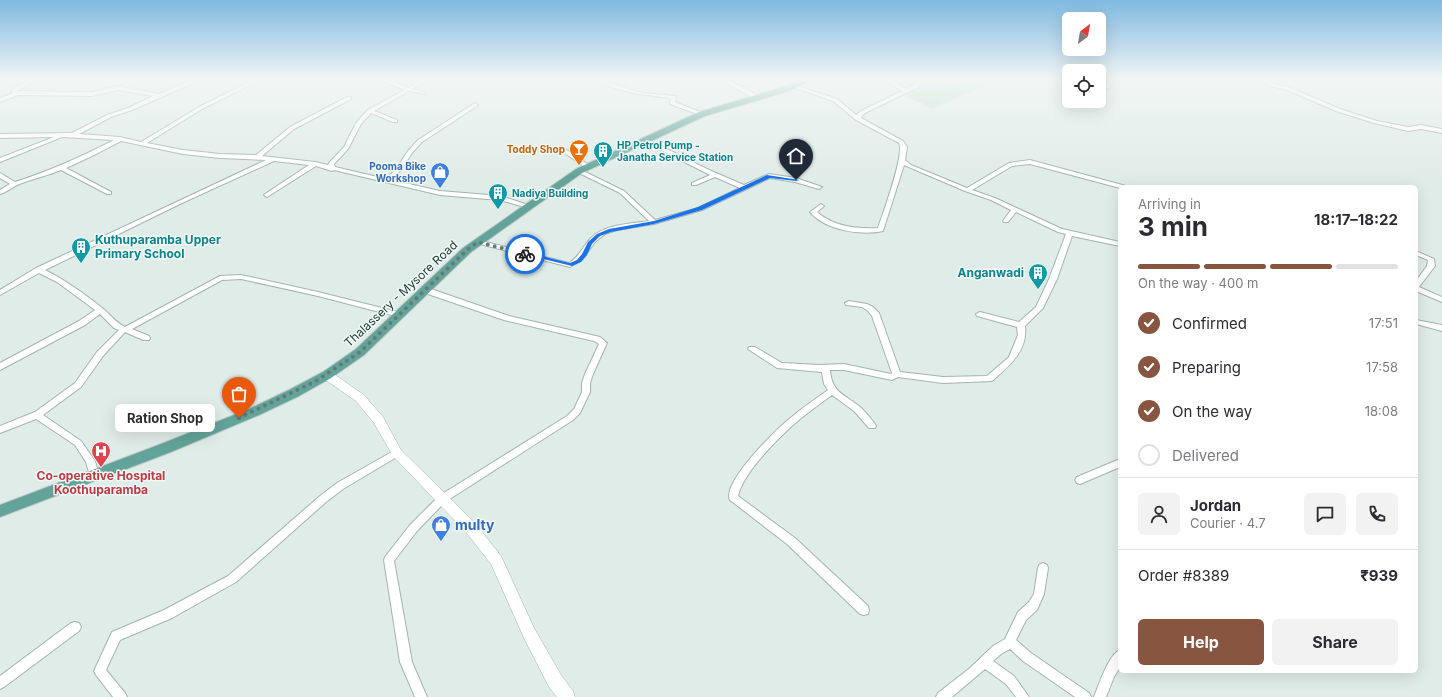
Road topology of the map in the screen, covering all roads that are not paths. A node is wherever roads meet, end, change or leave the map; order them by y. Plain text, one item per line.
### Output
1 (370, 111) edge
2 (122, 112) edge
3 (195, 112) edge
4 (323, 112) edge
5 (371, 112) edge
6 (465, 112) edge
7 (695, 112) edge
8 (709, 112) edge
9 (849, 112) edge
10 (865, 112) edge
11 (1343, 112) edge
12 (702, 114) junction
13 (858, 119) junction
14 (395, 121) dead end
15 (1442, 131) edge
16 (62, 135) junction
17 (73, 135) junction
18 (0, 136) edge
19 (120, 139) junction
20 (645, 140) junction
21 (144, 142) junction
22 (561, 148) dead end
23 (257, 157) junction
24 (272, 159) junction
25 (0, 160) edge
26 (902, 162) junction
27 (315, 164) junction
28 (60, 167) junction
29 (332, 169) junction
30 (584, 169) junction
31 (0, 175) edge
32 (715, 175) junction
33 (387, 181) junction
34 (14, 184) junction
35 (694, 184) dead end
36 (1118, 185) edge
37 (743, 187) junction
38 (819, 187) dead end
39 (967, 190) junction
40 (0, 192) edge
41 (110, 193) dead end
42 (267, 195) dead end
43 (528, 206) junction
44 (820, 206) dead end
45 (1014, 210) junction
46 (654, 222) junction
47 (1006, 222) dead end
48 (1070, 233) junction
49 (478, 242) junction
50 (1118, 244) edge
51 (1418, 254) edge
52 (39, 270) junction
53 (1418, 284) edge
54 (1418, 288) edge
55 (425, 290) junction
56 (0, 293) edge
57 (1442, 300) edge
58 (849, 303) dead end
59 (100, 310) junction
60 (980, 314) dead end
61 (399, 315) junction
62 (1418, 322) edge
63 (1021, 325) junction
64 (1442, 328) edge
65 (125, 329) junction
66 (146, 338) dead end
67 (752, 349) dead end
68 (0, 367) edge
69 (820, 368) junction
70 (897, 374) junction
71 (327, 375) junction
72 (832, 391) junction
73 (38, 414) junction
74 (872, 426) dead end
75 (0, 430) edge
76 (397, 453) junction
77 (1118, 464) edge
78 (94, 476) junction
79 (1080, 480) dead end
80 (442, 499) junction
81 (0, 511) edge
82 (1043, 568) dead end
83 (864, 610) dead end
84 (76, 627) dead end
85 (1009, 643) junction
86 (1118, 659) edge
87 (984, 662) junction
88 (0, 683) edge
89 (121, 697) edge
90 (421, 697) edge
91 (567, 697) edge
92 (942, 697) edge
93 (1023, 697) edge
94 (1085, 697) edge
95 (1100, 697) edge

1 - 29 street
2 - 17 street
3 - 21 street
4 - 23 street
5 - 14 street
6 - 33 street
7 - 12 street
8 - 12 main road, Thalassery - Mysore Road
9 - 13 street
10 - 13 street
11 - 15 street
12 - 20 main road, Thalassery - Mysore Road
13 - 26 street
16 - 17 street
16 - 18 street
16 - 25 street
17 - 19 street
19 - 21 street
19 - 28 street
20 - 30 main road, Thalassery - Mysore Road
20 - 32 street
21 - 23 street
22 - 30 street
23 - 24 street
24 - 27 street
24 - 52 street
26 - 39 street
26 - 44 street
27 - 29 street
27 - 42 street
28 - 34 street
28 - 41 street
29 - 33 street
30 - 43 main road, Thalassery - Mysore Road
30 - 46 street
31 - 34 street
32 - 35 street
32 - 37 street
33 - 43 street
34 - 40 street
36 - 39 street
37 - 38 street
37 - 46 street
39 - 45 street
43 - 49 main road, Thalassery - Mysore Road
45 - 47 street
45 - 48 street
46 - 49 street
48 - 50 street
48 - 63 street
49 - 55 main road, Thalassery - Mysore Road
51 - 53 street
52 - 56 street
52 - 59 street
54 - 57 street
55 - 61 main road, Thalassery - Mysore Road
55 - 80 street
58 - 70 street
59 - 65 street
59 - 68 street
60 - 63 street
61 - 65 street
61 - 71 main road, Thalassery - Mysore Road
62 - 64 street
63 - 70 street
65 - 66 street
65 - 73 street
67 - 69 street
69 - 70 street
69 - 72 street
71 - 76 main road
71 - 78 main road, Thalassery - Mysore Road
72 - 74 street
72 - 83 street
73 - 75 street
73 - 78 street
76 - 80 main road
76 - 89 street
77 - 79 street
78 - 81 main road, Thalassery - Mysore Road
80 - 90 street
80 - 91 main road
82 - 85 street
84 - 88 street
85 - 87 street
85 - 94 street
86 - 95 street
87 - 92 street
87 - 93 street

